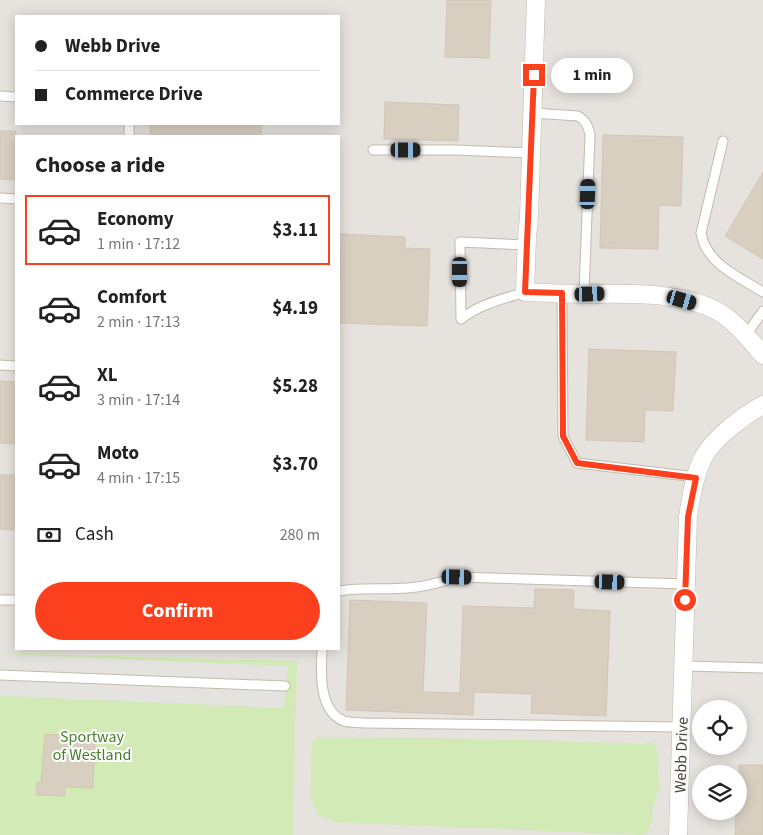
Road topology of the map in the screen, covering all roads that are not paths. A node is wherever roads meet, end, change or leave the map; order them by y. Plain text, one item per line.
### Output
1 (536, 0) edge
2 (0, 96) edge
3 (15, 97) edge
4 (533, 113) junction
5 (724, 141) dead end
6 (373, 150) dead end
7 (531, 153) junction
8 (0, 198) edge
9 (15, 199) edge
10 (526, 245) junction
11 (525, 292) junction
12 (763, 292) edge
13 (562, 293) junction
14 (584, 294) junction
15 (763, 311) edge
16 (746, 335) junction
17 (763, 355) edge
18 (0, 365) edge
19 (15, 366) edge
20 (763, 406) edge
21 (696, 478) junction
22 (686, 584) junction
23 (340, 590) edge
24 (0, 600) edge
25 (15, 600) edge
26 (322, 650) edge
27 (684, 666) junction
28 (763, 668) edge
29 (0, 675) edge
30 (286, 686) dead end
31 (682, 727) junction
32 (678, 835) edge

1 - 4 street
2 - 3 lane
4 - 7 street
4 - 14 lane
5 - 12 lane
6 - 7 lane
7 - 10 street
8 - 9 lane
10 - 11 street
10 - 11 lane
11 - 13 street
13 - 14 street
13 - 21 lane
14 - 16 street
15 - 16 lane
16 - 17 street
18 - 19 lane
20 - 21 street, Webb Drive
21 - 22 street, Webb Drive
22 - 23 lane
22 - 27 street, Webb Drive
24 - 25 lane
26 - 31 lane
27 - 28 lane
27 - 31 street, Webb Drive
29 - 30 lane
31 - 32 street, Webb Drive

